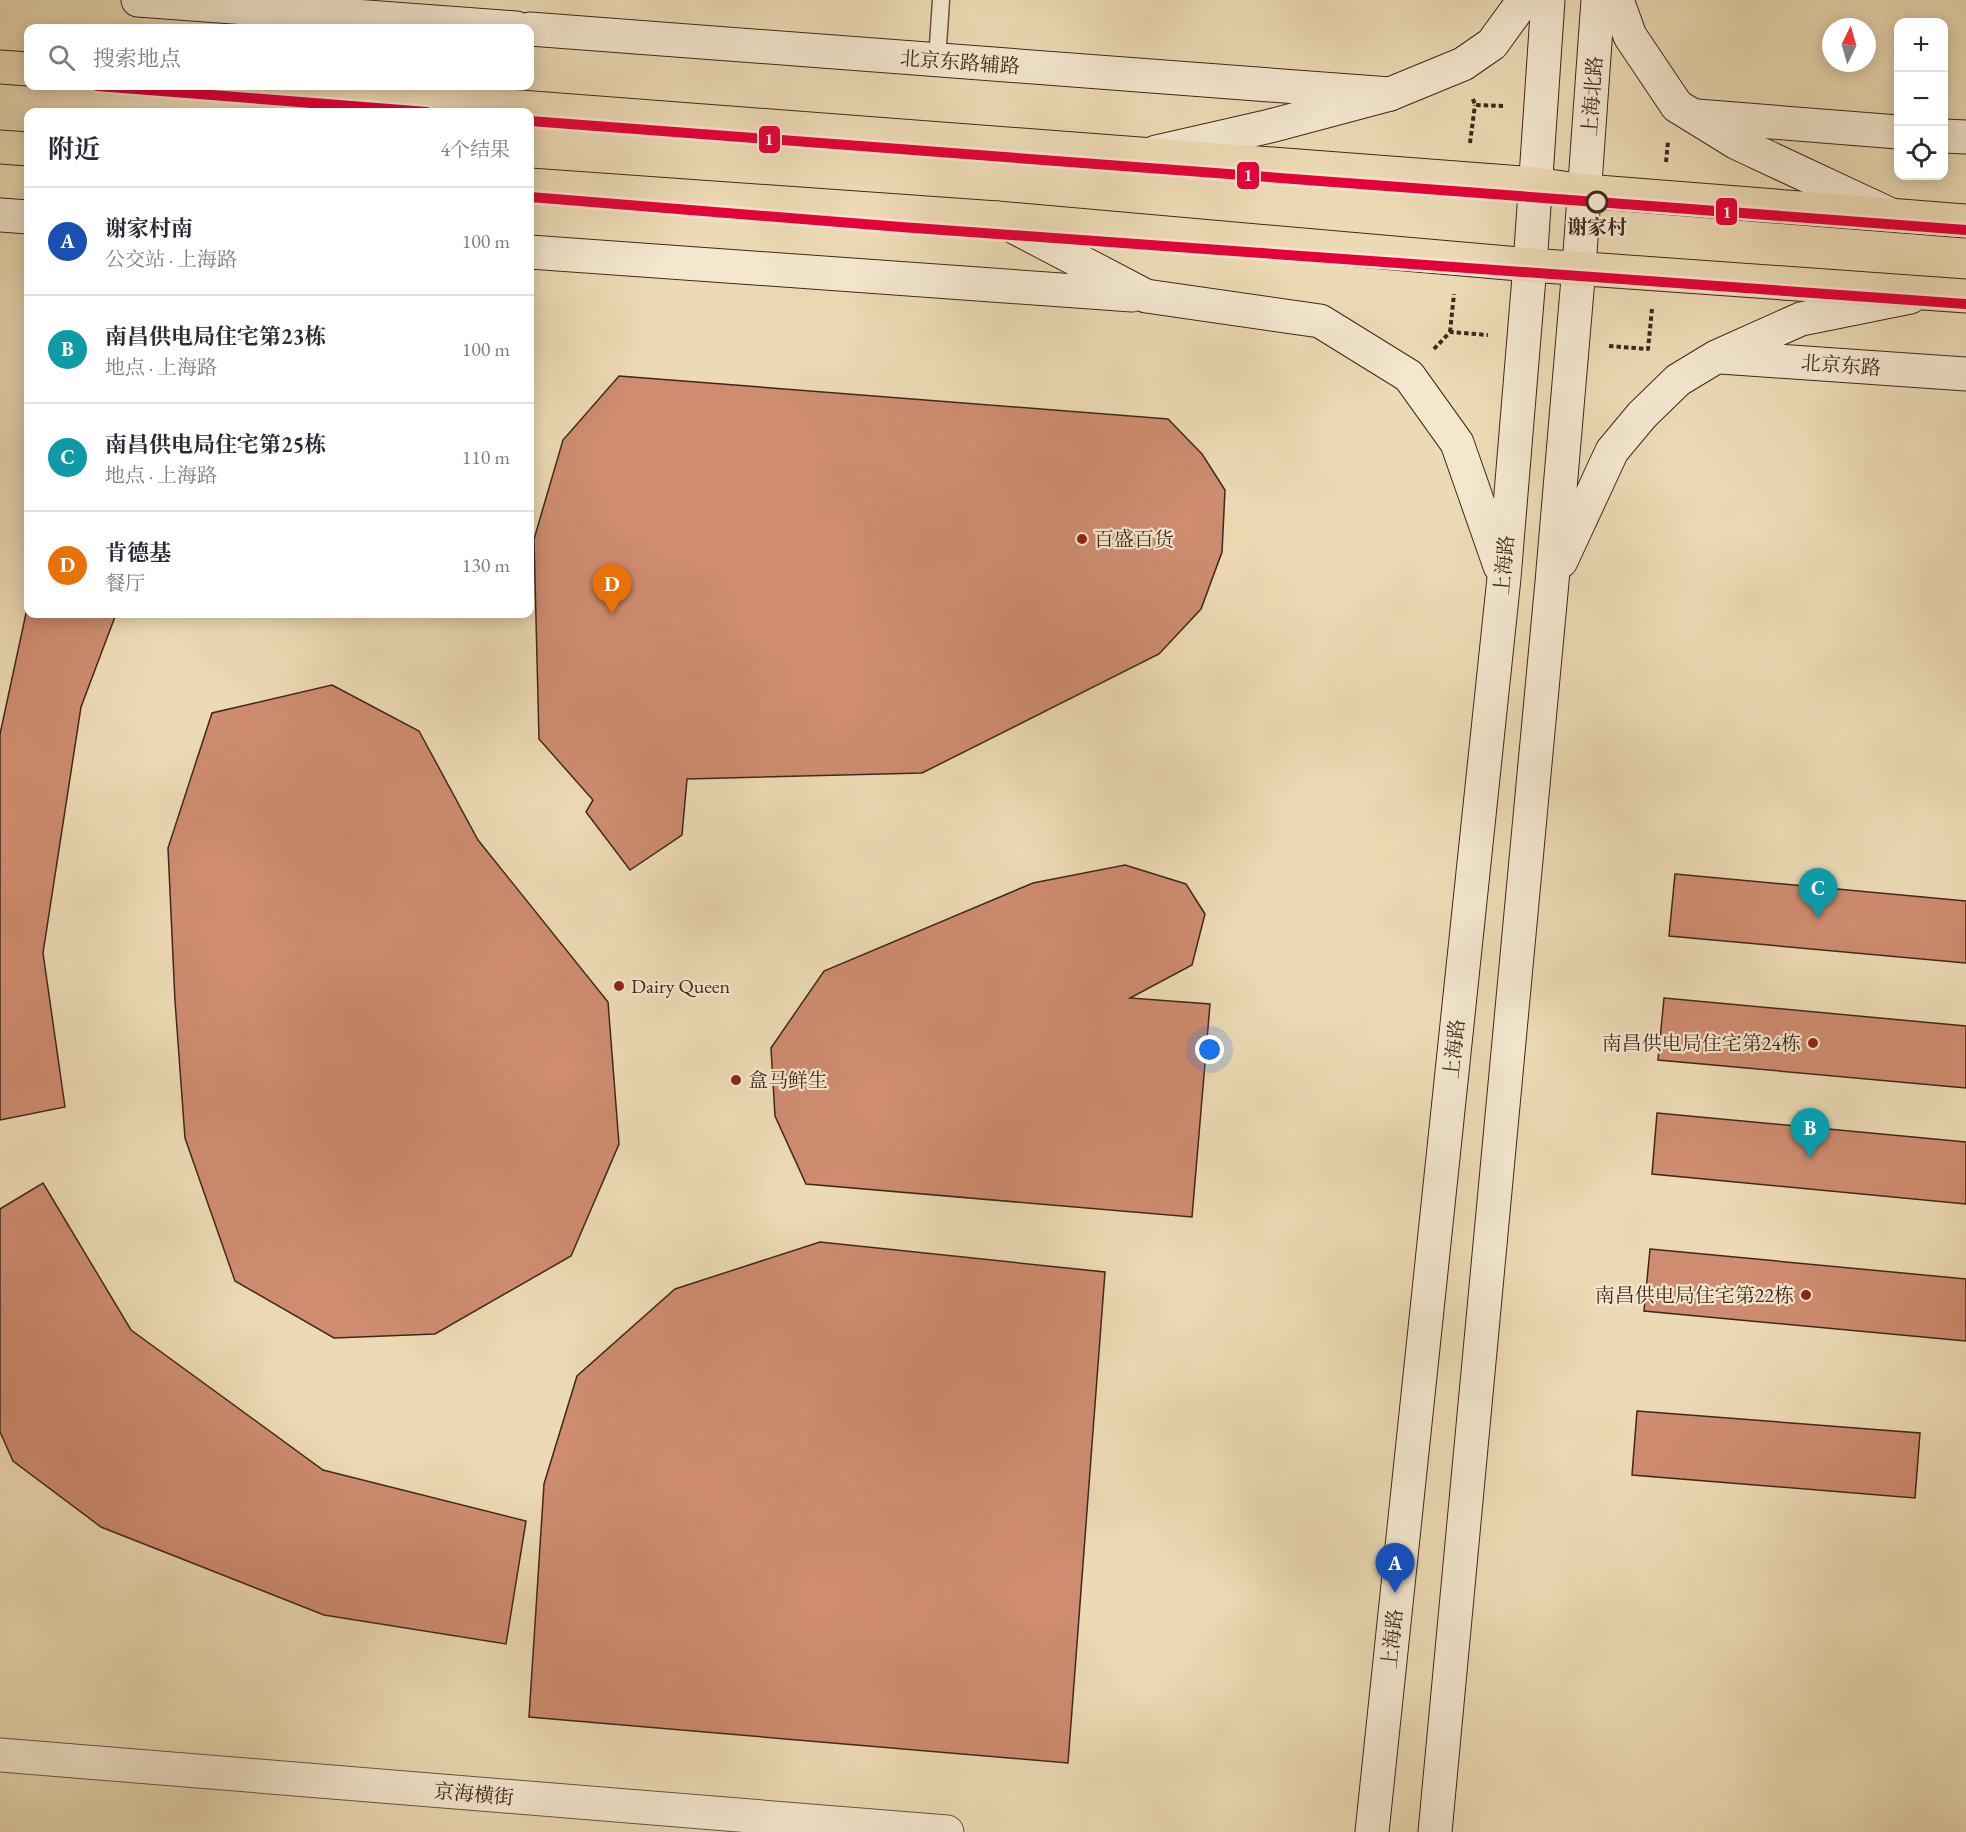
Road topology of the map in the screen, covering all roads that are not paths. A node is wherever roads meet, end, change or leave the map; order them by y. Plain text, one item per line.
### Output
1 (138, 0) edge
2 (941, 0) edge
3 (1524, 0) edge
4 (1548, 0) edge
5 (1598, 0) edge
6 (1617, 0) edge
7 (462, 24) edge
8 (534, 30) edge
9 (937, 60) junction
10 (0, 67) edge
11 (24, 69) edge
12 (298, 90) edge
13 (1390, 94) junction
14 (1693, 116) junction
15 (1894, 132) edge
16 (1948, 136) edge
17 (1966, 137) edge
18 (0, 147) edge
19 (24, 149) edge
20 (1145, 154) junction
21 (1535, 184) junction
22 (534, 185) edge
23 (1585, 191) junction
24 (0, 215) edge
25 (1891, 215) junction
26 (24, 217) edge
27 (997, 218) junction
28 (1966, 221) edge
29 (534, 252) edge
30 (1530, 265) junction
31 (1579, 267) junction
32 (1926, 293) junction
33 (1146, 296) junction
34 (1966, 296) edge
35 (1716, 357) junction
36 (1966, 374) edge
37 (1504, 578) junction
38 (1552, 582) junction
39 (0, 1755) edge
40 (947, 1832) edge
41 (1371, 1832) edge
42 (1435, 1832) edge

1 - 7 main road
2 - 9 lane
3 - 13 main road
4 - 21 main road
5 - 23 main road, 上海北路
6 - 14 main road
8 - 9 main road, 北京东路辅路
9 - 13 main road, 北京东路辅路
10 - 11 main road
12 - 20 main road
13 - 20 main road
14 - 15 main road
14 - 25 main road
16 - 17 main road
18 - 19 main road
20 - 21 main road
21 - 23 main road
21 - 30 main road, 上海路
22 - 27 main road
23 - 25 main road
23 - 31 main road, 上海北路
24 - 26 main road
25 - 28 main road
27 - 30 main road
27 - 33 main road
29 - 33 main road
30 - 31 main road
30 - 37 main road, 上海路
31 - 32 main road
31 - 38 main road
32 - 34 main road
32 - 35 main road
33 - 37 main road
35 - 36 main road, 北京东路
35 - 38 main road
37 - 41 main road, 上海路
38 - 42 main road
39 - 40 main road, 京海横街

